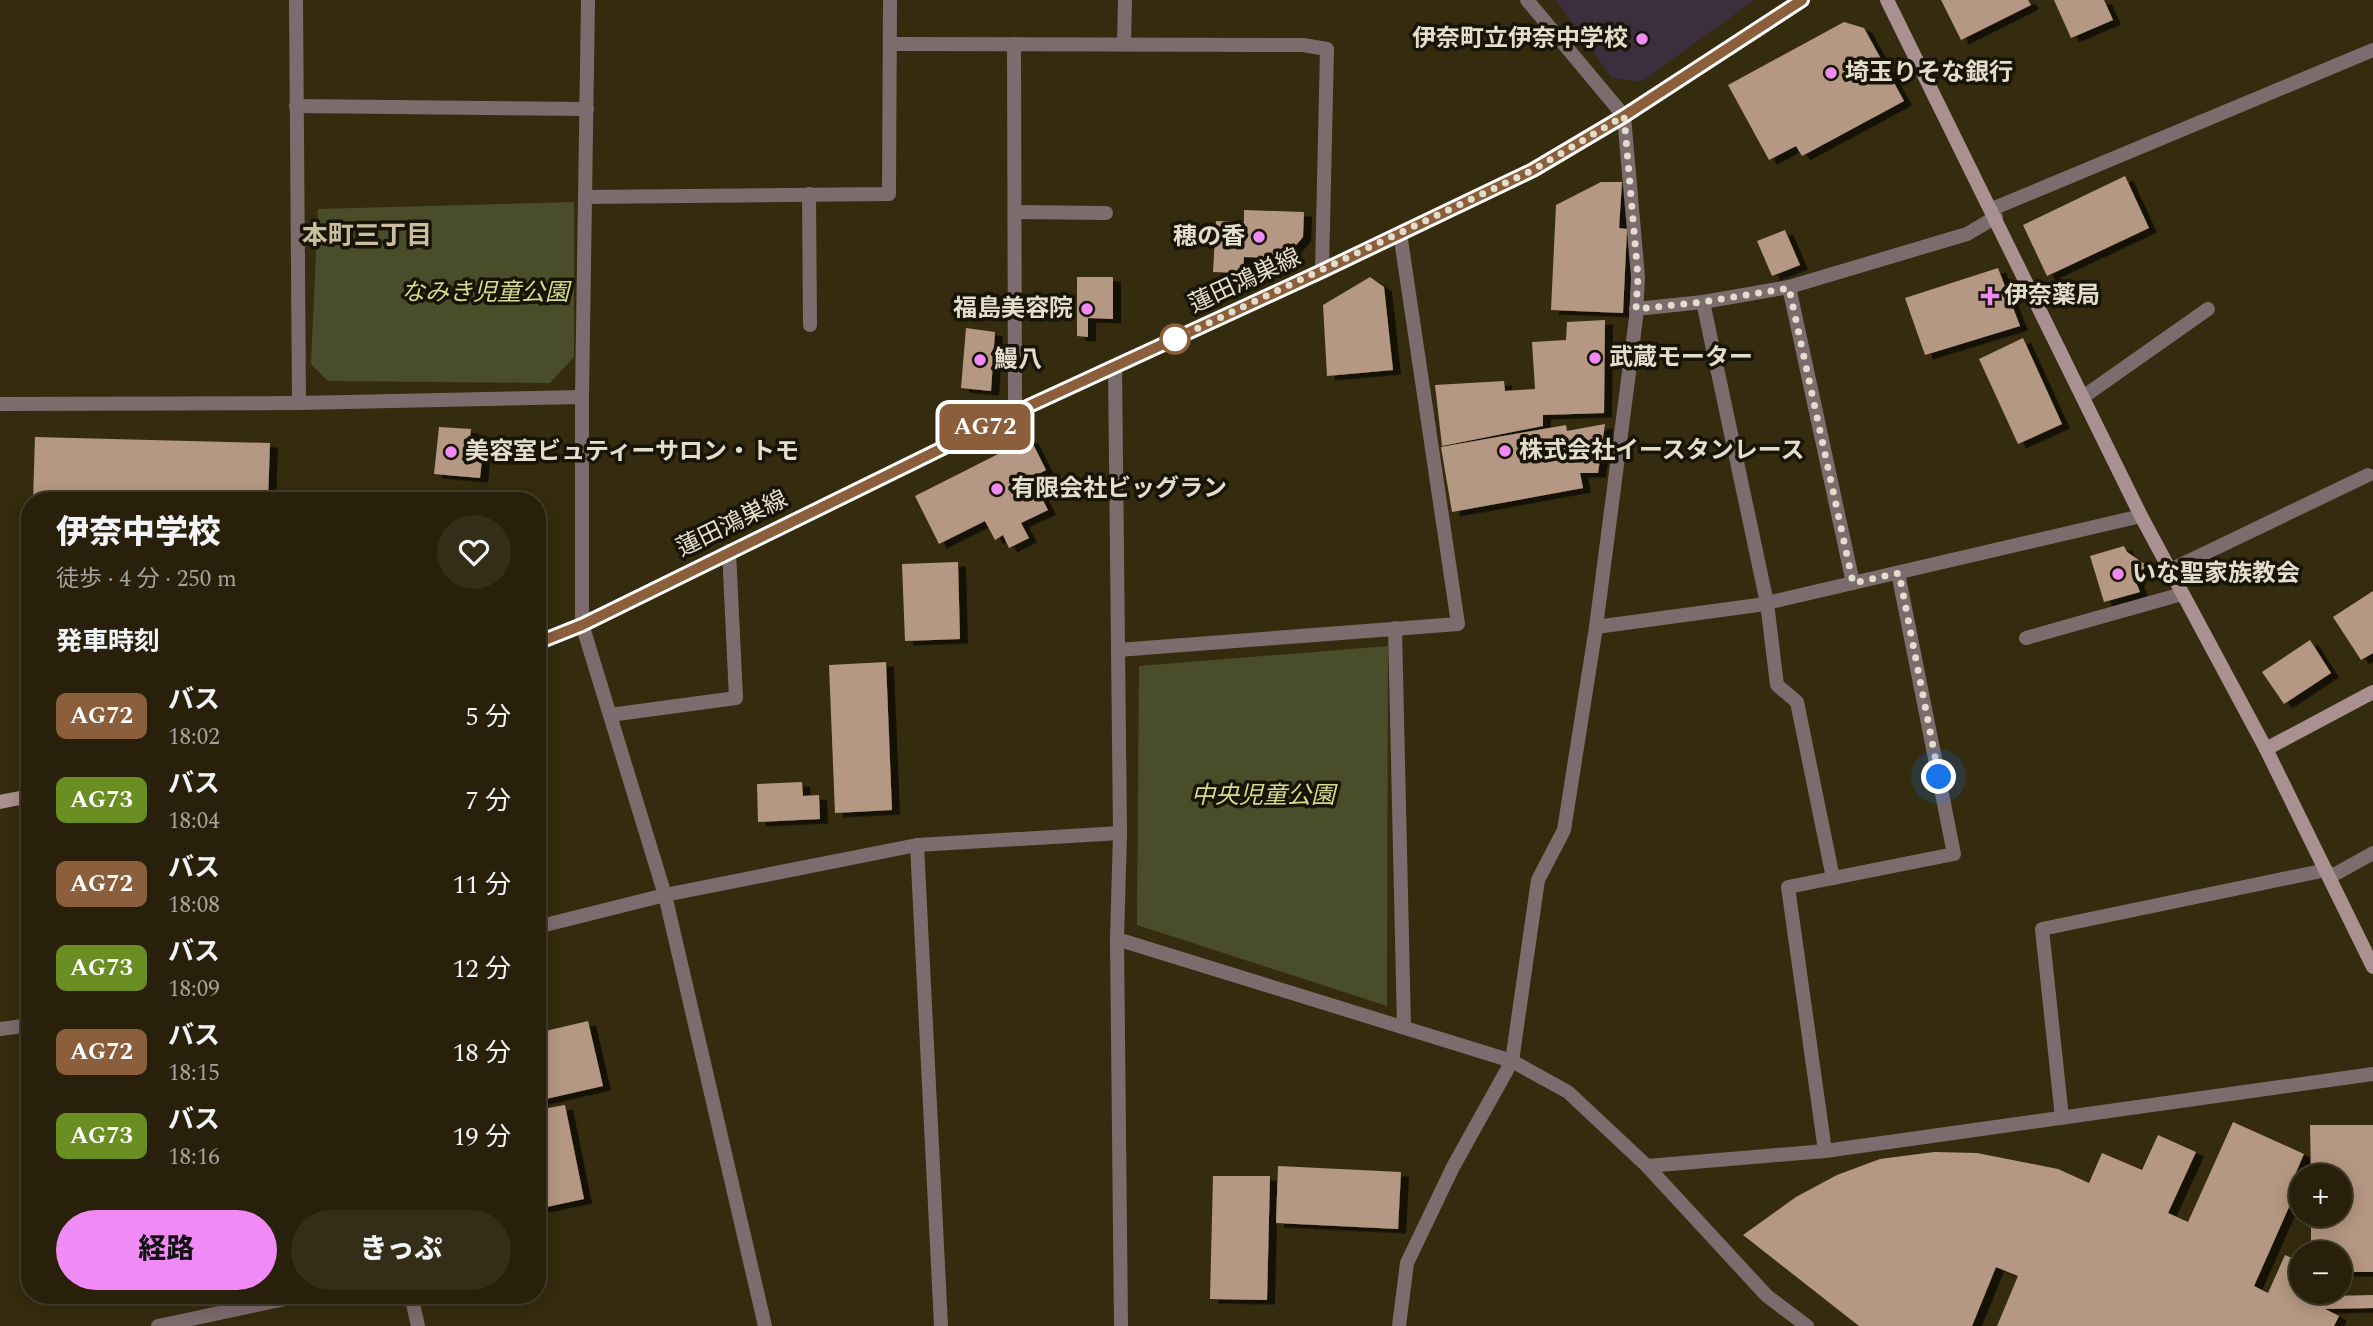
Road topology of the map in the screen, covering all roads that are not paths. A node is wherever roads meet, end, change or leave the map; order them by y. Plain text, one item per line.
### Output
1 (296, 0) edge
2 (588, 0) edge
3 (891, 0) edge
4 (1125, 0) edge
5 (1527, 0) edge
6 (1802, 0) edge
7 (1887, 0) edge
8 (890, 44) junction
9 (1014, 44) junction
10 (1124, 44) junction
11 (2373, 50) edge
12 (296, 106) junction
13 (587, 109) junction
14 (1624, 116) junction
15 (809, 194) junction
16 (586, 197) junction
17 (1015, 212) junction
18 (1106, 213) dead end
19 (1994, 213) junction
20 (1400, 233) junction
21 (1322, 271) junction
22 (1789, 288) junction
23 (1703, 302) junction
24 (1636, 309) junction
25 (2208, 310) dead end
26 (810, 325) dead end
27 (1115, 366) junction
28 (582, 397) junction
29 (2083, 397) junction
30 (299, 403) junction
31 (0, 404) edge
32 (1016, 412) junction
33 (2368, 475) dead end
34 (2141, 516) junction
35 (729, 551) junction
36 (2170, 570) junction
37 (1899, 573) junction
38 (1853, 583) junction
39 (2182, 594) junction
40 (1768, 603) junction
41 (582, 625) junction
42 (1596, 627) junction
43 (1395, 628) junction
44 (2026, 638) dead end
45 (546, 639) edge
46 (1118, 650) junction
47 (2373, 692) edge
48 (610, 715) junction
49 (2266, 749) junction
50 (21, 798) edge
51 (0, 802) edge
52 (1120, 833) junction
53 (917, 845) junction
54 (2373, 853) edge
55 (2328, 873) junction
56 (1833, 878) junction
57 (665, 895) junction
58 (546, 925) edge
59 (1117, 939) junction
60 (2373, 967) edge
61 (21, 1026) edge
62 (1404, 1027) junction
63 (0, 1029) edge
64 (1512, 1061) junction
65 (2373, 1074) edge
66 (2062, 1118) junction
67 (1825, 1151) junction
68 (1647, 1166) junction
69 (262, 1304) edge
70 (413, 1304) edge
71 (158, 1326) edge
72 (418, 1326) edge
73 (765, 1326) edge
74 (941, 1326) edge
75 (1121, 1326) edge
76 (1399, 1326) edge
77 (1807, 1326) edge

1 - 12 street
2 - 13 street
3 - 8 street
4 - 10 street
5 - 14 street
6 - 14 main road, 蓮田鴻巣線
7 - 19 main road
8 - 9 street
8 - 15 street
9 - 10 street
9 - 17 street
10 - 21 street
11 - 19 street
12 - 13 street
12 - 30 street
13 - 16 street
14 - 20 main road, 蓮田鴻巣線
14 - 24 street
15 - 16 street
15 - 26 street
16 - 28 street
17 - 18 street
17 - 32 street
19 - 22 street
19 - 29 main road
20 - 21 main road, 蓮田鴻巣線
20 - 43 street
21 - 27 main road, 蓮田鴻巣線
22 - 23 street
22 - 38 street
23 - 24 street
23 - 40 street
24 - 42 street
25 - 29 street
27 - 32 main road, 蓮田鴻巣線
27 - 46 street
28 - 30 street
28 - 41 street
29 - 34 main road
30 - 31 street
32 - 35 main road, 蓮田鴻巣線
33 - 36 street
34 - 36 main road
34 - 37 street
35 - 41 main road, 蓮田鴻巣線
35 - 48 street
36 - 39 main road
37 - 38 street
37 - 56 street
38 - 40 street
39 - 44 street
39 - 49 main road
40 - 42 street
40 - 56 street
41 - 45 main road, 蓮田鴻巣線
41 - 48 street
42 - 64 street
43 - 46 street
43 - 62 street
46 - 52 street
47 - 49 main road
48 - 57 street
49 - 55 main road
50 - 51 main road
52 - 53 street
52 - 59 street
53 - 57 street
53 - 74 street
54 - 55 street
55 - 60 main road
55 - 66 street
56 - 67 street
57 - 58 street
57 - 73 street
59 - 62 street
59 - 75 street
61 - 63 street
62 - 64 street
64 - 68 street
64 - 76 street
65 - 66 street
66 - 67 street
67 - 68 street
68 - 77 street
69 - 71 street
70 - 72 street

